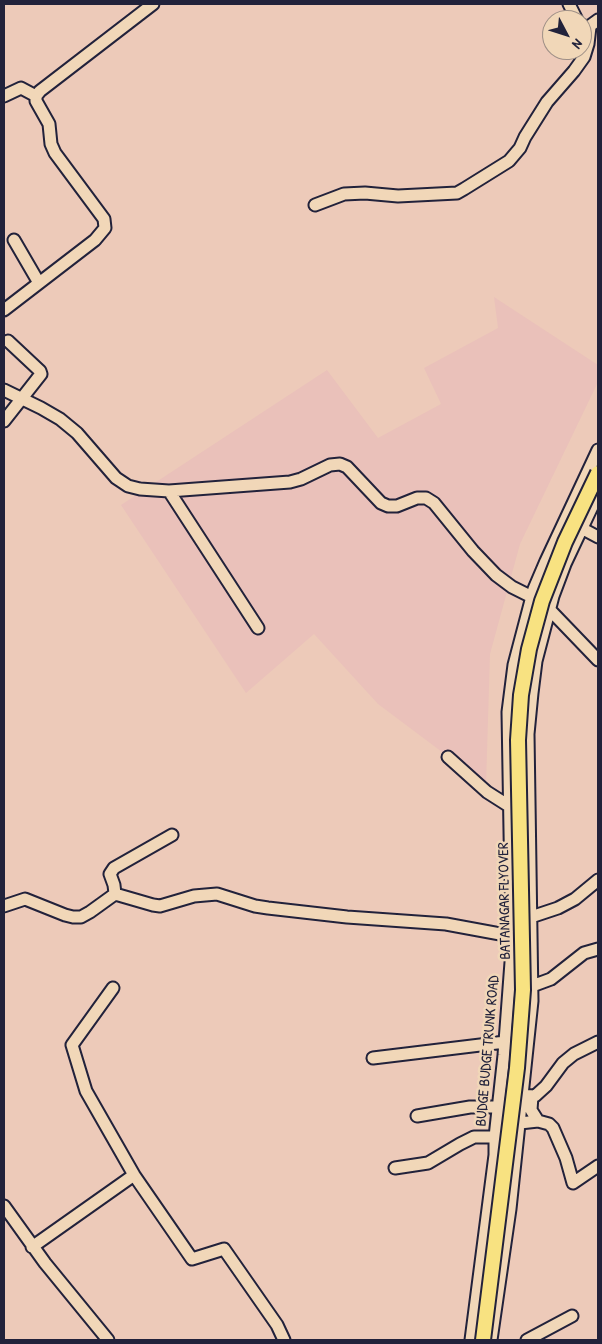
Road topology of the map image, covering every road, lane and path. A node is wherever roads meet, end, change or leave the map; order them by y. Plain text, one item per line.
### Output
1 (153, 4) edge
2 (581, 60) edge
3 (4, 96) edge
4 (36, 96) junction
5 (315, 206) dead end
6 (14, 240) dead end
7 (39, 283) junction
8 (4, 310) edge
9 (8, 341) dead end
10 (4, 390) edge
11 (22, 399) junction
12 (4, 421) edge
13 (598, 450) edge
14 (598, 473) edge
15 (169, 491) junction
16 (598, 494) edge
17 (582, 530) junction
18 (598, 536) edge
19 (532, 597) junction
20 (549, 609) junction
21 (258, 628) dead end
22 (598, 660) edge
23 (448, 757) dead end
24 (509, 806) junction
25 (172, 835) dead end
26 (598, 880) edge
27 (115, 894) junction
28 (4, 906) edge
29 (531, 917) junction
30 (511, 936) junction
31 (598, 949) edge
32 (532, 986) junction
33 (113, 988) dead end
34 (505, 1042) junction
35 (597, 1044) edge
36 (373, 1058) dead end
37 (500, 1095) junction
38 (528, 1096) junction
39 (498, 1107) junction
40 (417, 1116) dead end
41 (538, 1121) junction
42 (520, 1123) junction
43 (494, 1137) junction
44 (598, 1166) edge
45 (395, 1168) dead end
46 (134, 1175) junction
47 (4, 1206) edge
48 (32, 1247) junction
49 (572, 1316) dead end
50 (108, 1340) edge
51 (284, 1340) edge
52 (470, 1340) edge
53 (483, 1340) edge
54 (491, 1340) edge
55 (527, 1340) edge

1 - 4 street
2 - 5 street
3 - 4 street
4 - 7 street
6 - 7 street
7 - 8 street
9 - 11 street
10 - 11 street
11 - 12 street
11 - 15 street
13 - 19 street, BUDGE BUDGE TRUNK ROAD
14 - 53 main road, BATANAGAR FLYOVER, bridge
15 - 19 street
15 - 21 street
16 - 17 street
17 - 18 street
17 - 20 street
19 - 20 street
19 - 24 street, BUDGE BUDGE TRUNK ROAD
20 - 22 street
20 - 29 street
23 - 24 street
24 - 30 street, BUDGE BUDGE TRUNK ROAD
25 - 27 street
26 - 29 street
27 - 28 street
27 - 30 street
29 - 32 street
30 - 34 street, BUDGE BUDGE TRUNK ROAD
31 - 32 street
32 - 38 street
33 - 46 street
34 - 36 street
34 - 37 street, BUDGE BUDGE TRUNK ROAD
35 - 38 street
37 - 38 street
37 - 39 street, BUDGE BUDGE TRUNK ROAD
38 - 41 street
38 - 42 street
39 - 40 street
39 - 43 street, BUDGE BUDGE TRUNK ROAD
41 - 42 street
41 - 44 street
42 - 54 street
43 - 45 street
43 - 52 street, BUDGE BUDGE TRUNK ROAD
46 - 48 street
46 - 51 street
47 - 48 street
48 - 50 street
49 - 55 street

